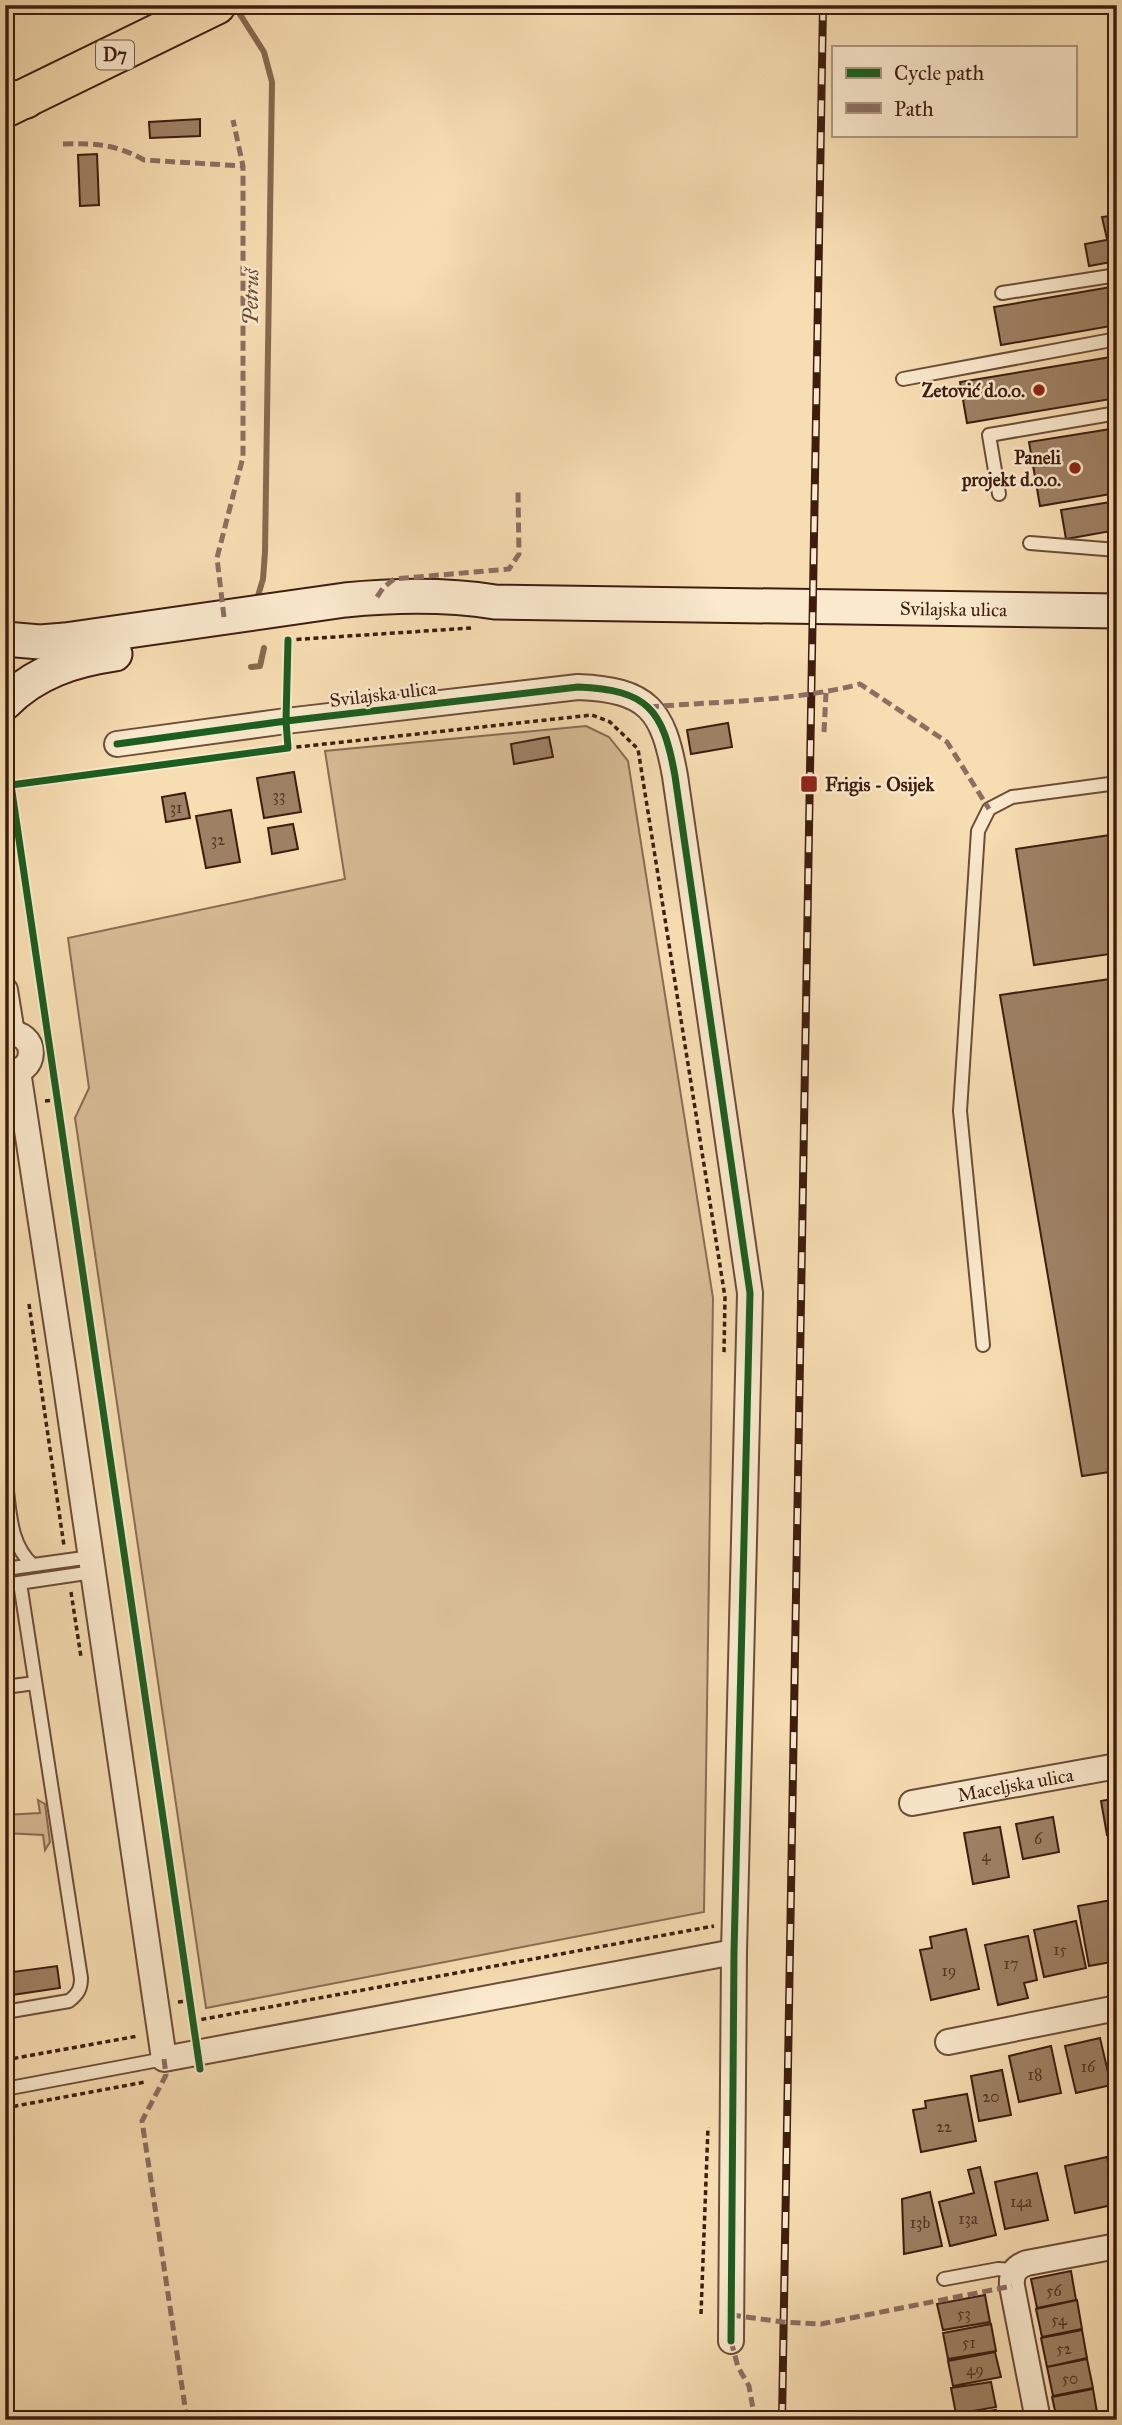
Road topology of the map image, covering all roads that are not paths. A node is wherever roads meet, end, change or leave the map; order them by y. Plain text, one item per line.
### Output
1 (210, 8) edge
2 (12, 103) edge
3 (1117, 275) edge
4 (1002, 293) dead end
5 (1117, 339) edge
6 (902, 379) dead end
7 (1117, 413) edge
8 (999, 494) dead end
9 (1030, 543) dead end
10 (1117, 550) edge
11 (495, 602) junction
12 (1117, 611) edge
13 (5, 639) edge
14 (5, 650) edge
15 (5, 702) edge
16 (117, 744) dead end
17 (1117, 783) edge
18 (5, 990) edge
19 (9, 1033) edge
20 (12, 1071) edge
21 (983, 1345) dead end
22 (5, 1476) edge
23 (92, 1564) junction
24 (33, 1565) junction
25 (5, 1569) edge
26 (20, 1583) junction
27 (5, 1585) edge
28 (35, 1683) junction
29 (5, 1687) edge
30 (1117, 1766) edge
31 (912, 1803) dead end
32 (724, 1954) junction
33 (1117, 2008) edge
34 (5, 2012) edge
35 (948, 2042) dead end
36 (164, 2059) junction
37 (5, 2089) edge
38 (1117, 2246) edge
39 (1015, 2270) junction
40 (944, 2280) dead end
41 (732, 2340) dead end
42 (1038, 2420) edge

1 - 2 main road, D7
3 - 4 lane
5 - 6 lane
7 - 8 lane
9 - 10 lane
11 - 12 main road, Svilajska ulica
11 - 13 main road, Svilajska ulica
11 - 15 main road, Svilajska ulica
14 - 15 main road
16 - 32 street, Svilajska ulica
17 - 21 lane
18 - 19 street
19 - 20 street
20 - 23 street
22 - 24 lane
23 - 24 lane
23 - 26 lane
23 - 36 street
24 - 25 lane
26 - 27 lane
26 - 28 lane
28 - 29 lane
28 - 34 lane
30 - 31 street, Maceljska ulica
32 - 36 street
32 - 41 street
33 - 35 street
36 - 37 lane
38 - 39 street
39 - 40 lane
39 - 42 street

